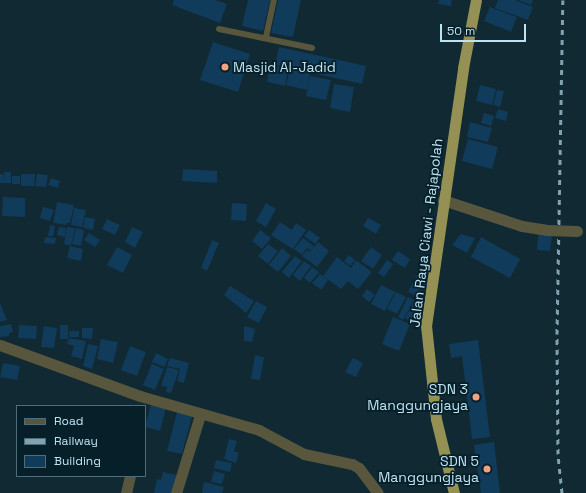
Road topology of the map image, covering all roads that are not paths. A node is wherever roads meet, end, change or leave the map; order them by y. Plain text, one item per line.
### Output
1 (274, 0) edge
2 (476, 0) edge
3 (219, 29) dead end
4 (266, 37) junction
5 (312, 48) dead end
6 (443, 200) junction
7 (582, 231) edge
8 (0, 345) edge
9 (200, 415) junction
10 (130, 477) edge
11 (126, 493) edge
12 (176, 493) edge
13 (378, 493) edge
14 (454, 493) edge

1 - 4 lane
2 - 6 highway, Jalan Raya Ciawi - Rajapolah
3 - 4 lane
4 - 5 lane
6 - 7 street, bridge
6 - 14 highway, Jalan Raya Ciawi - Rajapolah
8 - 9 street
9 - 12 street
9 - 13 street
10 - 11 street

